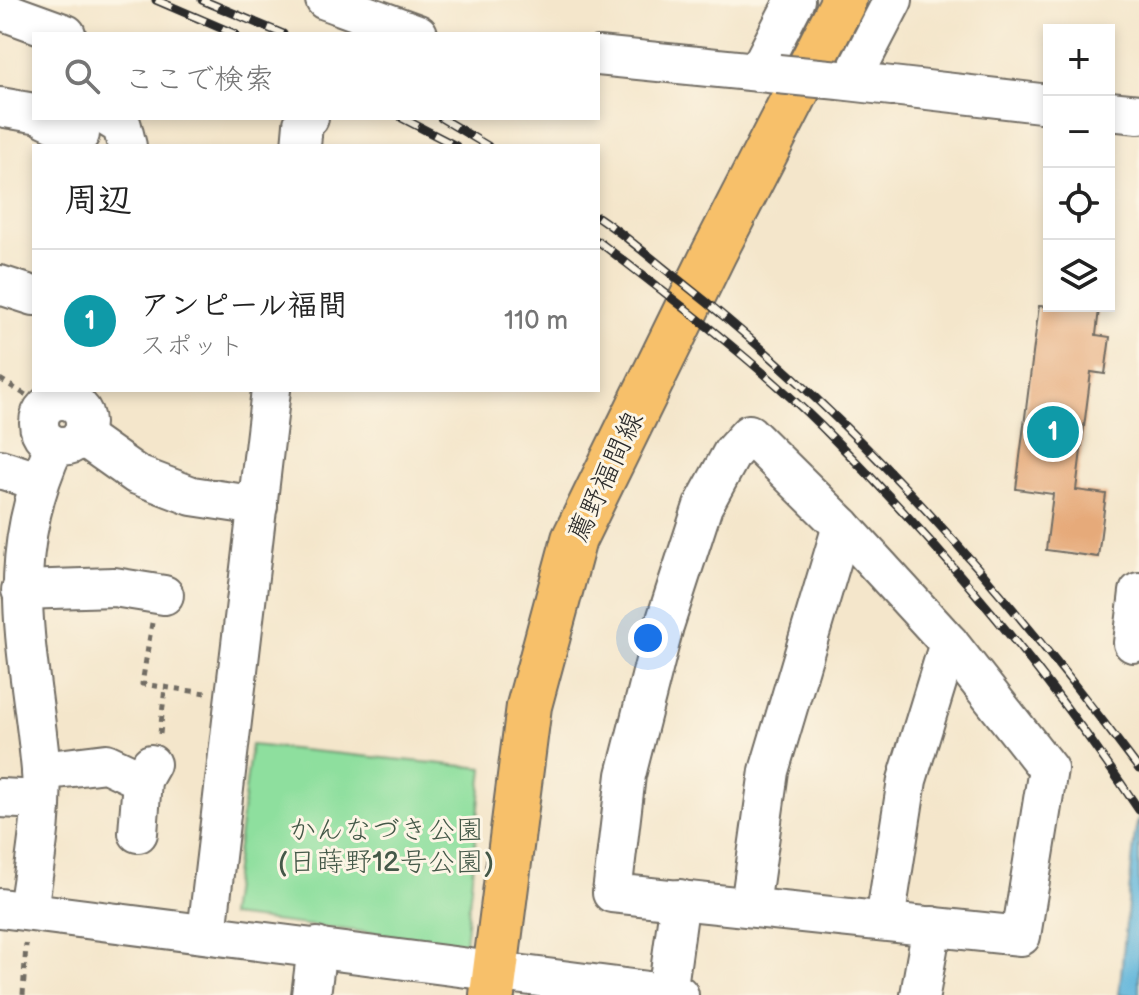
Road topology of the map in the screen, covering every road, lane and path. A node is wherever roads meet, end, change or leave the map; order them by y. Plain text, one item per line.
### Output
1 (327, 0) edge
2 (795, 0) edge
3 (844, 0) edge
4 (893, 0) edge
5 (0, 10) edge
6 (367, 17) edge
7 (60, 32) edge
8 (412, 32) edge
9 (600, 56) edge
10 (768, 73) junction
11 (845, 80) junction
12 (1043, 103) edge
13 (0, 107) edge
14 (1115, 112) edge
15 (32, 113) edge
16 (1139, 114) edge
17 (54, 120) edge
18 (92, 129) edge
19 (126, 144) edge
20 (0, 285) edge
21 (32, 295) edge
22 (0, 379) edge
23 (271, 392) edge
24 (66, 416) edge
25 (0, 469) edge
26 (38, 481) junction
27 (258, 506) junction
28 (842, 526) junction
29 (21, 590) junction
30 (1139, 592) edge
31 (164, 593) joint
32 (11, 630) edge
33 (949, 643) junction
34 (1133, 643) dead end
35 (165, 687) junction
36 (235, 697) junction
37 (146, 772) junction
38 (41, 786) junction
39 (0, 798) edge
40 (138, 833) dead end
41 (680, 899) junction
42 (750, 906) junction
43 (14, 910) edge
44 (885, 921) junction
45 (932, 926) junction
46 (207, 933) junction
47 (317, 947) junction
48 (494, 984) edge
49 (673, 994) edge
50 (23, 995) edge
51 (311, 995) edge
52 (920, 995) edge

1 - 6 street
2 - 10 street
3 - 48 main road, 薦野福間線
4 - 11 street
5 - 7 street
6 - 8 street
9 - 10 street
10 - 11 street, bridge
11 - 12 street
13 - 15 street
14 - 16 street
17 - 18 street
18 - 19 street
20 - 21 street
22 - 24 path
23 - 27 street
24 - 26 street
24 - 27 street
25 - 26 street
26 - 29 street
27 - 36 street
28 - 33 street
28 - 41 street
28 - 42 street
29 - 31 street
29 - 32 street
30 - 34 street
31 - 35 path
32 - 38 street
33 - 44 street
33 - 45 street
35 - 36 path
35 - 37 path
36 - 46 street
37 - 38 street
37 - 40 street
38 - 39 street
38 - 43 street
41 - 42 street
41 - 49 street
42 - 44 street
43 - 46 street
43 - 50 path
44 - 45 street
45 - 52 street
46 - 47 street
47 - 48 street
47 - 51 street
48 - 49 street

